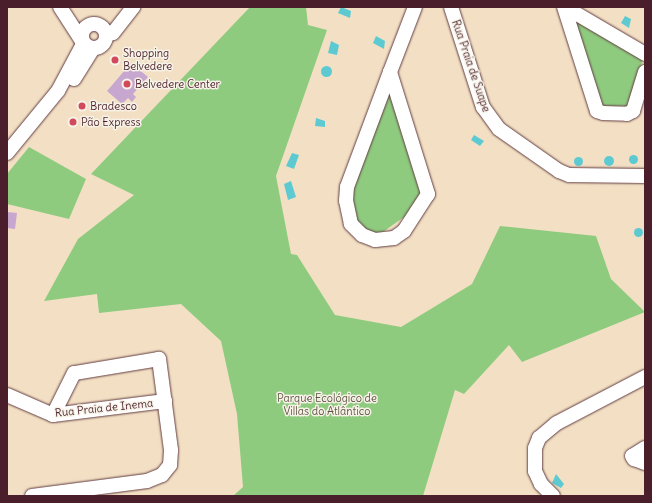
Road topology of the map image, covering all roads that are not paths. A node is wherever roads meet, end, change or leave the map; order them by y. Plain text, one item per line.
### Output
1 (62, 7) edge
2 (128, 7) edge
3 (133, 7) edge
4 (415, 7) edge
5 (451, 7) edge
6 (564, 7) edge
7 (94, 24) junction
8 (106, 35) junction
9 (86, 45) junction
10 (645, 54) edge
11 (390, 72) junction
12 (645, 72) edge
13 (7, 153) edge
14 (645, 176) edge
15 (645, 377) edge
16 (7, 395) edge
17 (165, 401) junction
18 (53, 415) junction
19 (645, 448) edge
20 (645, 463) edge
21 (32, 496) edge
22 (553, 496) edge

1 - 7 street
1 - 9 street
2 - 7 street
3 - 8 street
4 - 11 street
5 - 14 street, Rua Praia de Suape
6 - 10 street
6 - 12 street
7 - 8 street
7 - 9 street
8 - 9 street
9 - 13 street
11 - 11 street
15 - 22 street
16 - 18 street, Rua Praia de Inema
17 - 18 street, Rua Praia de Inema
17 - 18 street
17 - 21 street, Rua Praia de Inema
19 - 20 street

